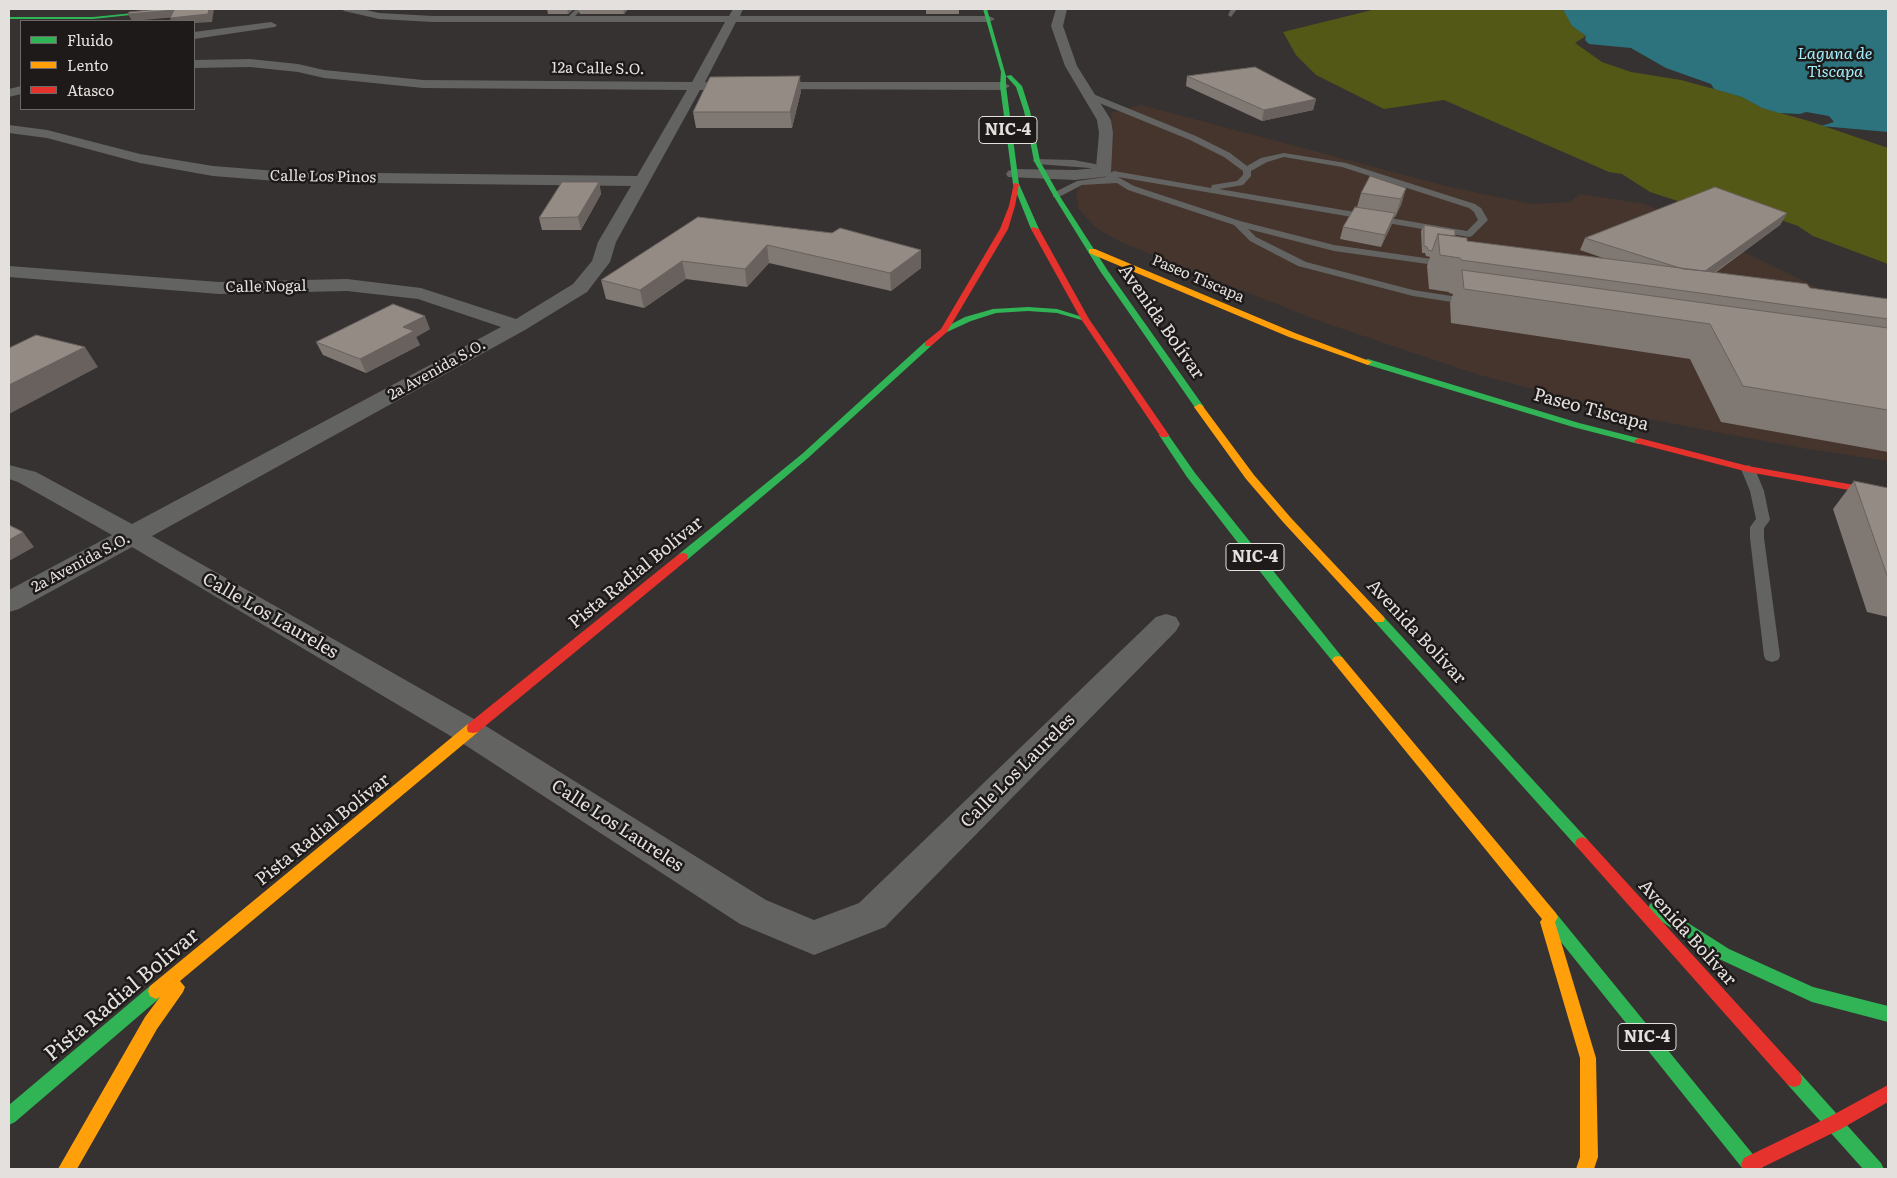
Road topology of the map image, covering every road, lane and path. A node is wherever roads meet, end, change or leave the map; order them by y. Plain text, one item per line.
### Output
1 (185, 9) edge
2 (348, 9) edge
3 (579, 9) edge
4 (1061, 9) edge
5 (735, 14) edge
6 (844, 14) edge
7 (987, 14) edge
8 (9, 18) edge
9 (569, 19) junction
10 (271, 25) dead end
11 (195, 36) edge
12 (195, 64) edge
13 (1004, 72) junction
14 (696, 86) junction
15 (726, 86) edge
16 (755, 86) edge
17 (1002, 86) junction
18 (1090, 96) junction
19 (1024, 104) junction
20 (9, 129) edge
21 (1041, 168) junction
22 (1248, 170) junction
23 (1103, 172) junction
24 (1015, 179) junction
25 (642, 181) junction
26 (1119, 181) junction
27 (1189, 186) junction
28 (1056, 195) junction
29 (1238, 223) junction
30 (1092, 251) junction
31 (1458, 265) edge
32 (9, 271) edge
33 (1104, 271) junction
34 (1481, 303) edge
35 (1085, 319) junction
36 (518, 326) junction
37 (944, 330) junction
38 (1292, 335) junction
39 (1748, 469) junction
40 (9, 472) edge
41 (1888, 494) edge
42 (133, 536) junction
43 (9, 602) edge
44 (1166, 624) dead end
45 (1772, 656) dead end
46 (470, 732) junction
47 (1624, 889) junction
48 (1544, 909) junction
49 (216, 940) junction
50 (1888, 1014) edge
51 (1888, 1093) edge
52 (9, 1116) edge
53 (1835, 1123) junction
54 (1748, 1168) edge
55 (67, 1169) edge
56 (1585, 1169) edge
57 (1875, 1169) edge

1 - 8 main road
2 - 9 street
3 - 9 lane
4 - 18 street
5 - 6 street
5 - 9 street
5 - 14 street, 2a Avenida S.O.
6 - 7 street
7 - 13 main road, Avenida Bolívar / NIC-4
10 - 11 street
12 - 14 street, 12a Calle S.O.
13 - 17 main road, Avenida Bolívar / NIC-4
13 - 19 main road, Avenida Bolívar / NIC-4
14 - 15 street, 12a Calle S.O.
14 - 25 street, 2a Avenida S.O.
16 - 17 street
17 - 19 main road
17 - 24 main road, Avenida Bolívar / NIC-4
18 - 22 lane
18 - 23 street
19 - 21 main road, Avenida Bolívar / NIC-4
20 - 25 street, Calle Los Pinos
21 - 23 street
21 - 24 street
21 - 28 main road, Avenida Bolívar / NIC-4
22 - 27 lane
22 - 27 lane
23 - 26 lane
23 - 27 lane
24 - 35 main road, Avenida Bolívar / NIC-4
24 - 37 main road, Pista Radial Bolívar
25 - 36 street, 2a Avenida S.O.
26 - 28 lane
26 - 29 lane
28 - 30 main road, Avenida Bolívar / NIC-4
29 - 31 lane
29 - 34 lane
30 - 33 main road, Avenida Bolívar / NIC-4
30 - 38 main road, Paseo Tiscapa
32 - 36 street, Calle Nogal
33 - 38 main road, Paseo Tiscapa
33 - 47 main road, Avenida Bolívar / NIC-4
35 - 37 main road
35 - 48 main road, Avenida Bolívar / NIC-4
36 - 42 street, 2a Avenida S.O.
37 - 46 main road, Pista Radial Bolívar
38 - 39 main road, Paseo Tiscapa
39 - 41 main road, Paseo Tiscapa
39 - 45 lane
40 - 42 street, Calle Los Laureles
42 - 43 street, 2a Avenida S.O.
42 - 46 street, Calle Los Laureles
44 - 46 street, Calle Los Laureles
46 - 49 main road, Pista Radial Bolívar
47 - 50 main road
47 - 53 main road, Avenida Bolívar / NIC-4
48 - 54 main road, Avenida Bolívar / NIC-4
48 - 56 main road
49 - 52 main road, Pista Radial Bolivar
49 - 55 main road, Pista Radial Bolivar
51 - 53 main road, NIC-4
53 - 54 main road, NIC-4
53 - 57 main road, Avenida Bolívar / NIC-4

